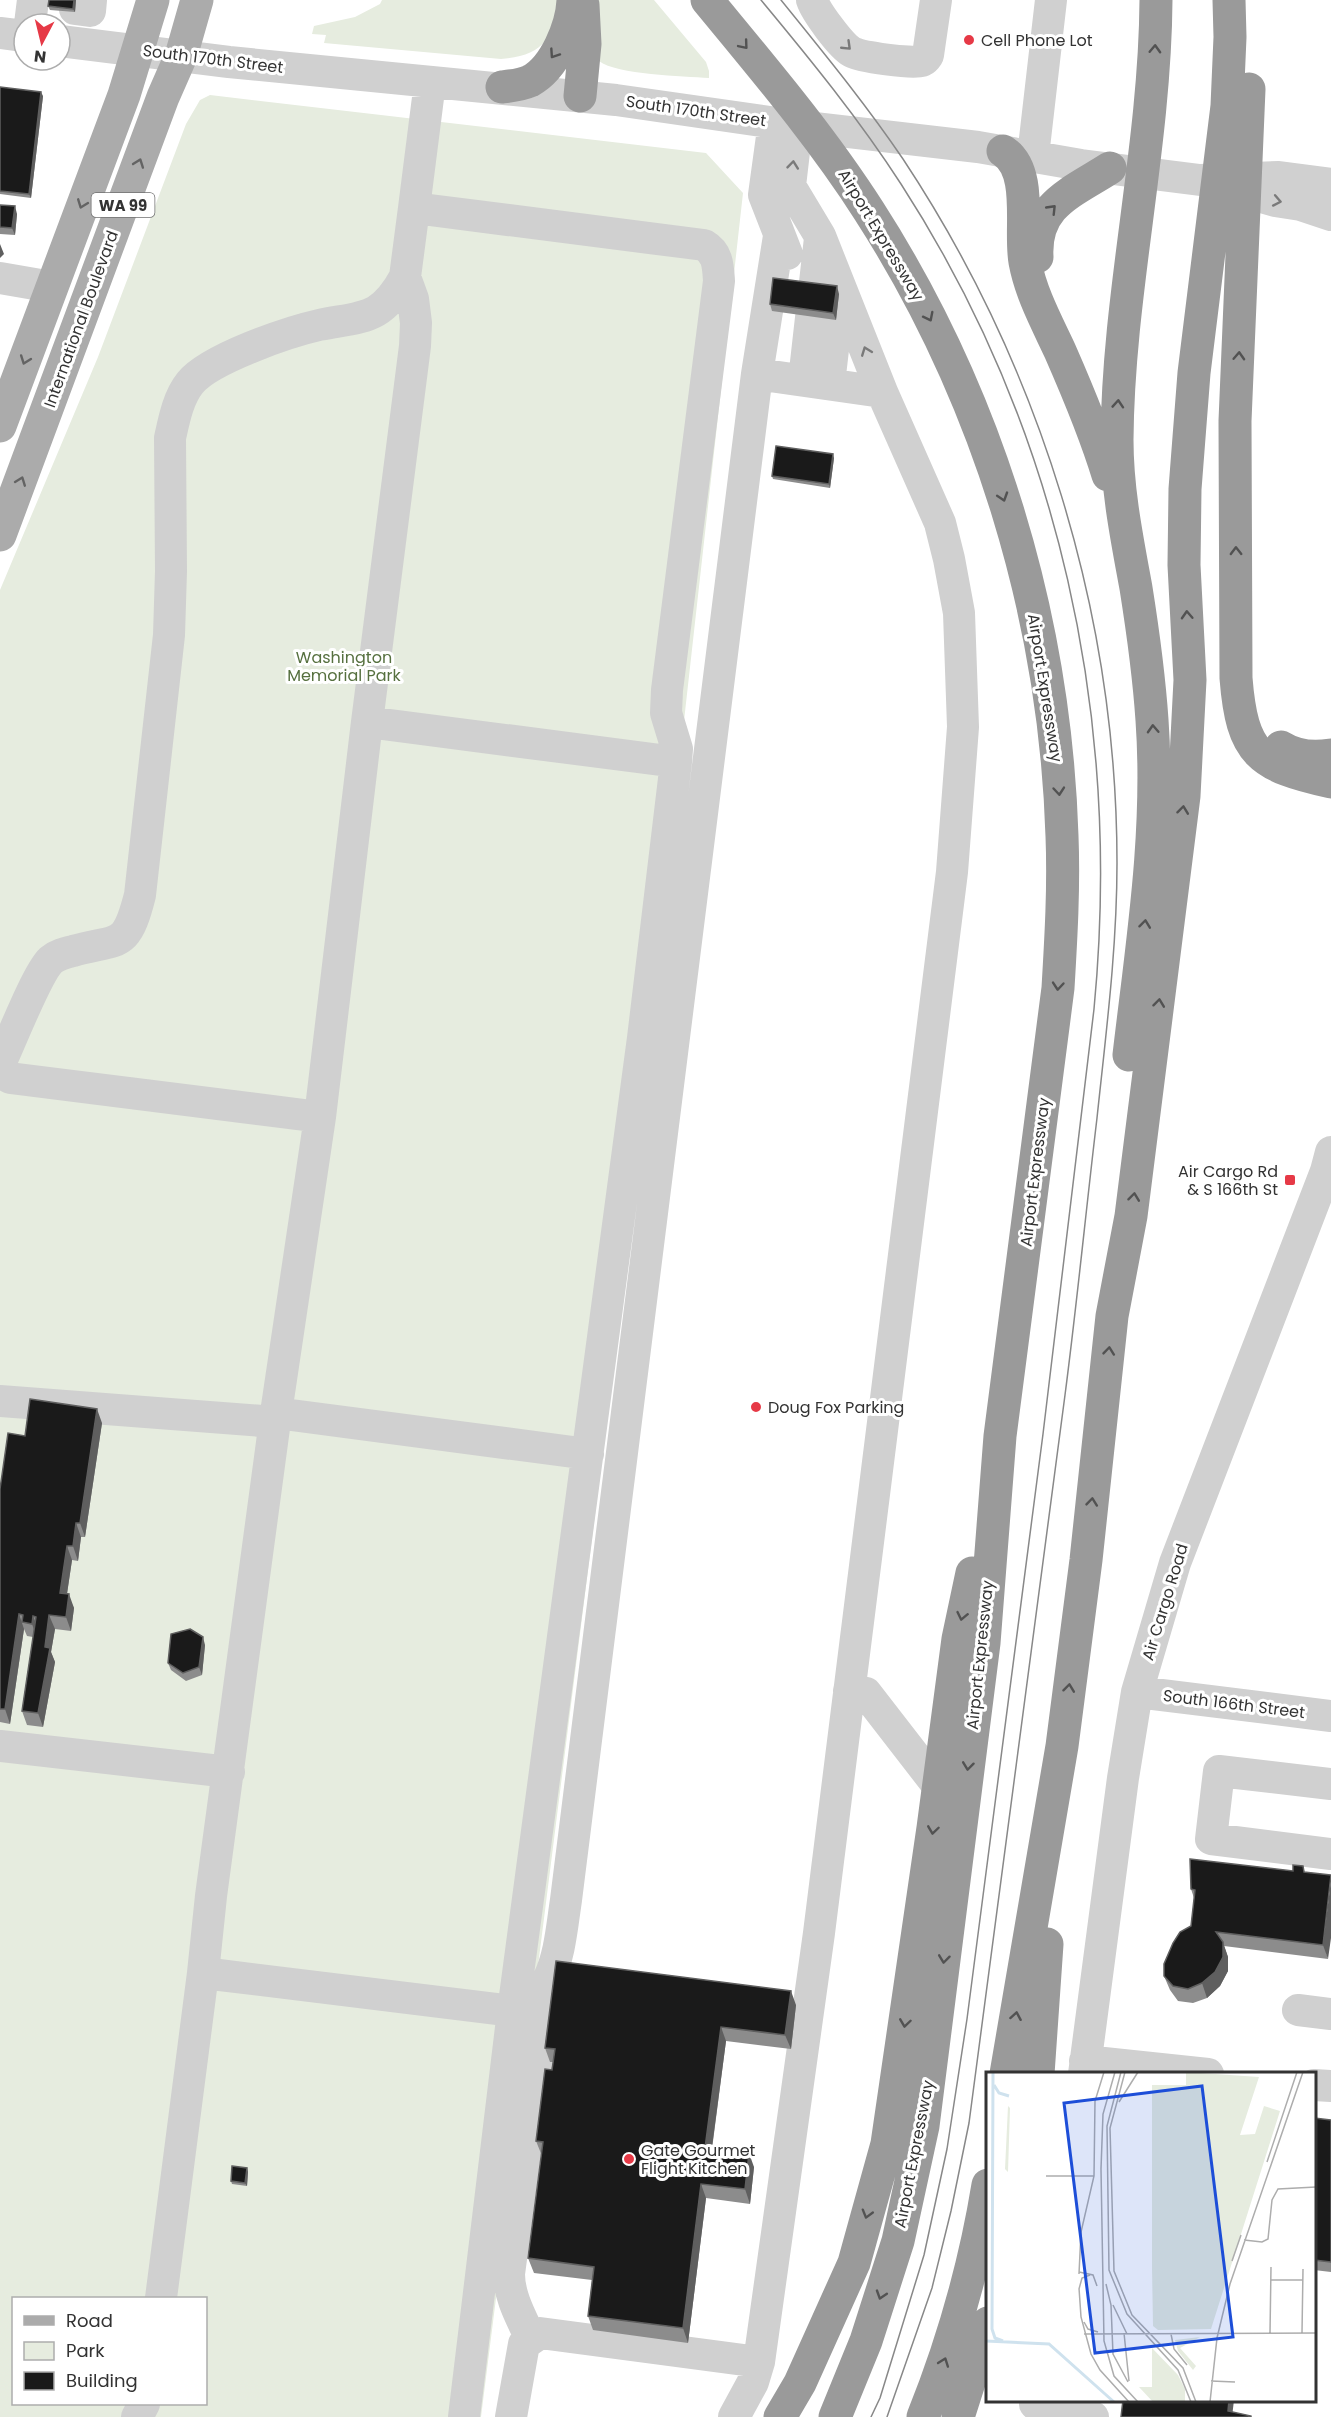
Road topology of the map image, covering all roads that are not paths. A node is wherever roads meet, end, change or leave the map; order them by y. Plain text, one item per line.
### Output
1 (153, 0) edge
2 (197, 0) edge
3 (573, 0) edge
4 (582, 0) edge
5 (707, 0) edge
6 (812, 0) edge
7 (936, 0) edge
8 (1051, 0) edge
9 (1156, 0) edge
10 (1229, 0) edge
11 (1236, 0) edge
12 (72, 42) edge
13 (137, 50) junction
14 (181, 56) junction
15 (430, 82) junction
16 (502, 87) junction
17 (580, 96) junction
18 (1238, 109) junction
19 (785, 124) junction
20 (1018, 153) junction
21 (1110, 168) junction
22 (1331, 168) edge
23 (1279, 177) junction
24 (1200, 180) junction
25 (1331, 184) edge
26 (414, 208) junction
27 (1331, 215) edge
28 (779, 236) junction
29 (830, 261) junction
30 (405, 277) junction
31 (0, 278) edge
32 (52, 287) junction
33 (757, 374) junction
34 (816, 382) junction
35 (882, 392) junction
36 (2, 416) edge
37 (1104, 460) junction
38 (0, 536) edge
39 (1136, 587) junction
40 (1236, 609) junction
41 (367, 722) junction
42 (1331, 755) edge
43 (676, 762) junction
44 (1331, 782) edge
45 (0, 1064) edge
46 (0, 1071) edge
47 (320, 1117) junction
48 (1331, 1152) edge
49 (1112, 1316) junction
50 (0, 1401) edge
51 (275, 1417) junction
52 (1000, 1436) junction
53 (588, 1454) junction
54 (849, 1691) junction
55 (1137, 1692) junction
56 (1331, 1716) edge
57 (0, 1746) edge
58 (1062, 1746) junction
59 (229, 1772) junction
60 (1331, 1784) edge
61 (938, 1786) junction
62 (1331, 1854) edge
63 (203, 1973) junction
64 (1298, 2010) dead end
65 (513, 2011) junction
66 (1331, 2014) edge
67 (1084, 2067) edge
68 (1006, 2072) edge
69 (1038, 2072) edge
70 (1170, 2072) edge
71 (1316, 2085) edge
72 (1331, 2086) edge
73 (986, 2190) edge
74 (160, 2297) edge
75 (986, 2326) edge
76 (531, 2339) junction
77 (759, 2362) junction
78 (1098, 2402) edge
79 (1034, 2407) edge
80 (464, 2417) edge
81 (511, 2417) edge
82 (734, 2417) edge
83 (780, 2417) edge
84 (835, 2417) edge
85 (923, 2417) edge
86 (958, 2417) edge
87 (1094, 2417) edge

1 - 13 main road, WA 99
2 - 14 main road, International Boulevard / WA 99
3 -> 16 highway
4 - 17 highway
5 -> 52 highway, Airport Expressway
6 -> 7 street
8 - 20 street
39 -> 9 highway
10 - 18 highway
11 - 18 highway
12 - 13 street, South 170th Street
13 - 14 street, South 170th Street
13 -> 32 main road, WA 99
14 - 15 street, South 170th Street
38 -> 14 main road, International Boulevard / WA 99
15 - 16 street, South 170th Street
15 - 26 street
16 - 17 street, South 170th Street
17 - 19 street, South 170th Street
40 -> 18 highway
49 -> 18 highway
19 - 20 street, South 170th Street
19 - 28 street
29 -> 19 street
20 - 21 street, South 170th Street
20 - 37 highway
21 - 24 street, South 170th Street
37 -> 21 highway
22 - 23 street
23 - 24 street, South 170th Street
23 - 25 street, South 170th Street
24 -> 27 street
26 - 30 street
26 - 43 street
28 - 33 street
28 - 33 street
29 - 34 street
29 - 34 street
35 -> 29 street
30 - 41 street
30 - 45 street
31 - 32 street
32 -> 36 main road, WA 99
33 - 34 street
33 - 76 street
34 - 35 street
35 - 54 street
37 - 39 highway
49 -> 39 highway
40 - 42 highway
40 - 44 highway
41 - 43 street
41 - 47 street
43 - 53 street
46 - 47 street
47 - 51 street
48 - 55 street, Air Cargo Road
58 -> 49 highway
50 - 51 street
51 - 53 street
51 - 59 street
52 -> 61 highway
52 -> 84 highway, Airport Expressway
53 - 65 street
54 - 61 street
54 - 77 street
55 - 56 street, South 166th Street
55 - 67 street, Air Cargo Road
57 - 59 street
68 -> 58 highway
58 - 69 highway
59 - 63 street
60 - 62 street
61 -> 83 highway
63 - 65 street
63 - 74 street
64 - 66 street
65 - 80 street
67 - 70 street
71 - 72 street
85 -> 73 highway
75 - 86 highway
76 - 77 street
76 - 81 street
77 - 82 street
78 - 87 street
79 - 87 street

